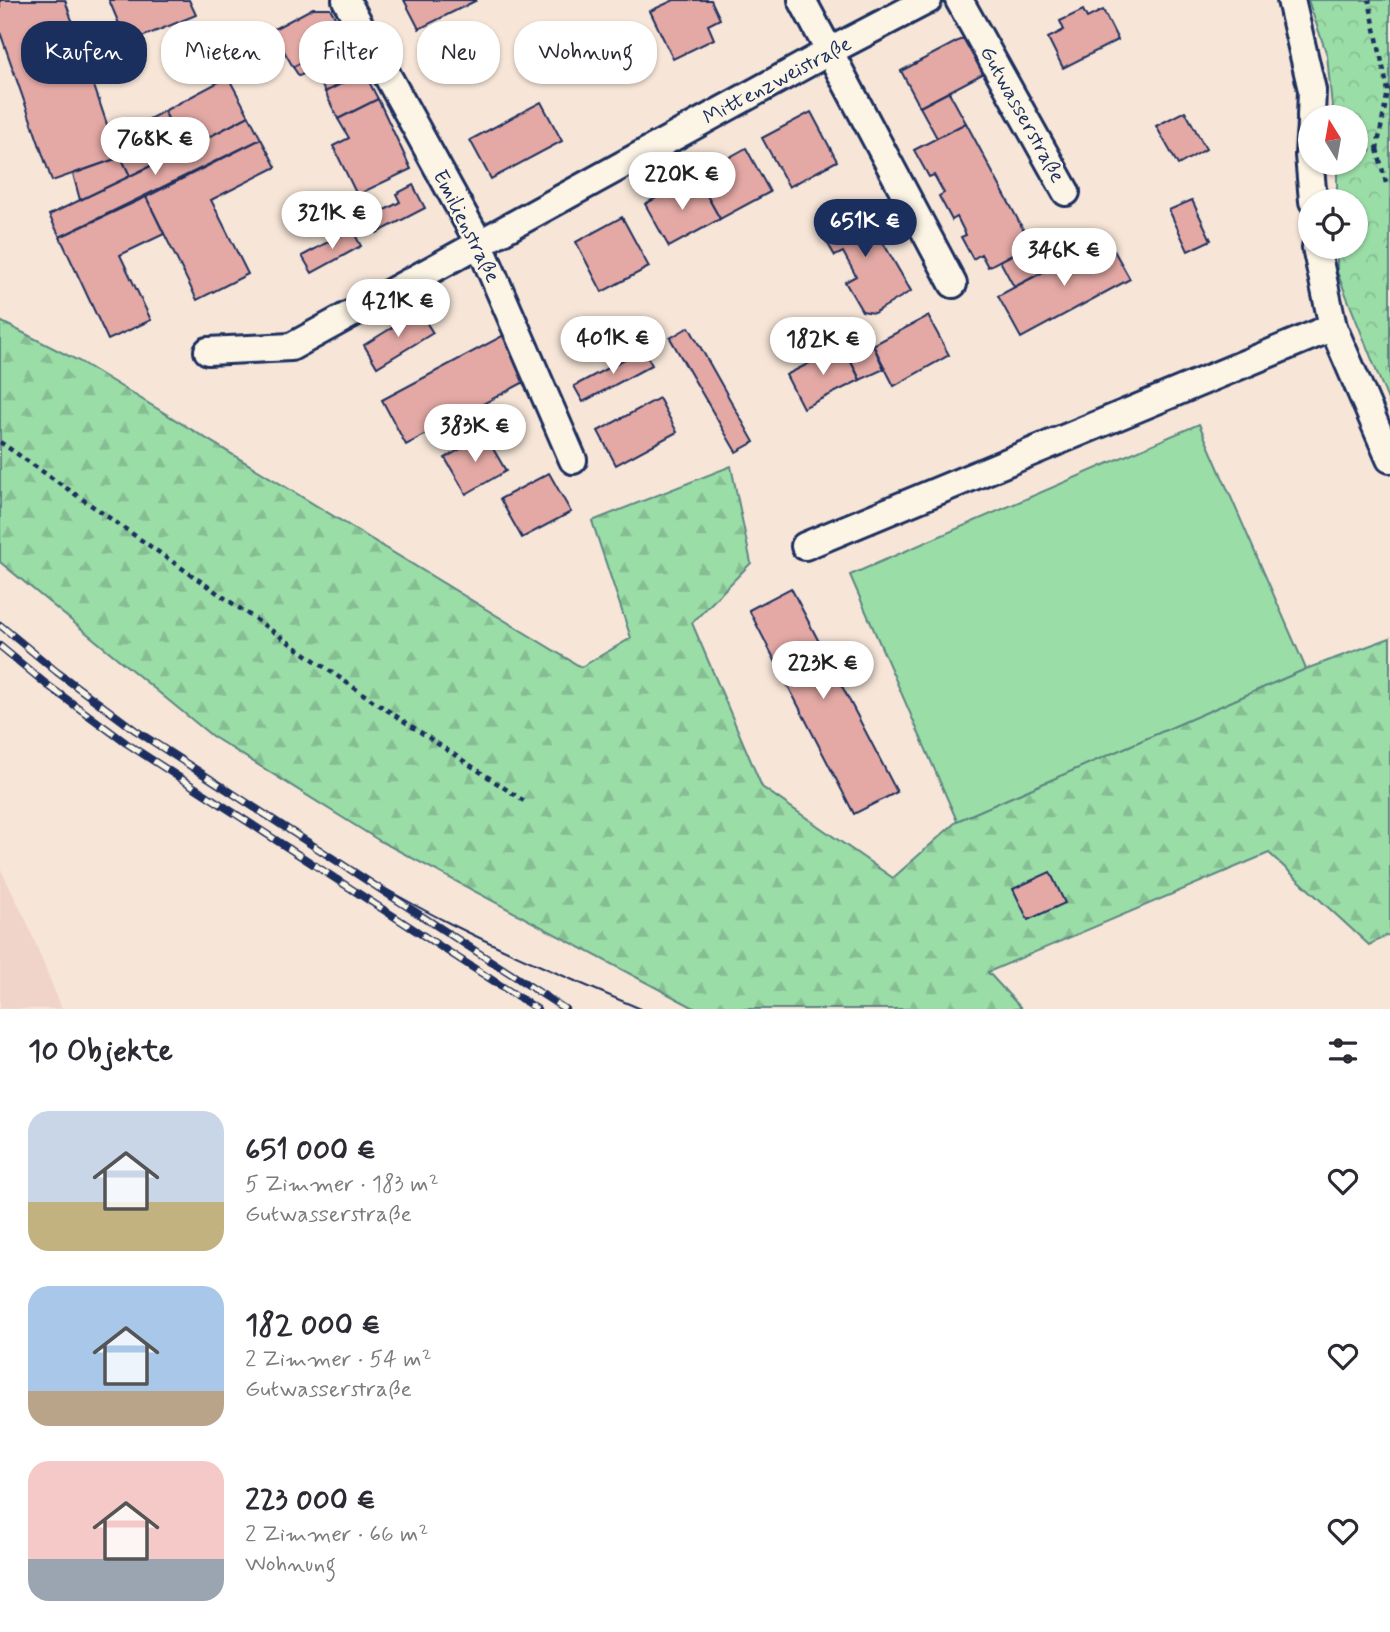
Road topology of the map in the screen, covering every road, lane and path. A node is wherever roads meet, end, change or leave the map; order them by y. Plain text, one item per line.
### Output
1 (346, 0) edge
2 (802, 0) edge
3 (928, 0) edge
4 (959, 0) edge
5 (1291, 0) edge
6 (1369, 0) edge
7 (830, 51) junction
8 (1311, 105) edge
9 (1390, 110) edge
10 (1383, 114) junction
11 (1377, 149) junction
12 (1368, 150) edge
13 (1390, 184) edge
14 (1066, 192) dead end
15 (479, 243) junction
16 (1319, 259) edge
17 (953, 285) dead end
18 (1333, 327) junction
19 (208, 351) dead end
20 (0, 442) edge
21 (1390, 459) edge
22 (573, 460) dead end
23 (805, 546) dead end
24 (524, 800) dead end

1 - 15 street, Emilienstraße
2 - 7 street
3 - 7 street, Mittenzweistraße
4 - 14 street, Gutwasserstraße
5 - 8 street
6 - 10 path
7 - 15 street, Mittenzweistraße
7 - 17 street
9 - 10 path
10 - 11 path
11 - 12 path
11 - 13 path
15 - 19 street, Mittenzweistraße
15 - 22 street, Emilienstraße
16 - 18 street
18 - 21 street
18 - 23 street
20 - 24 path

